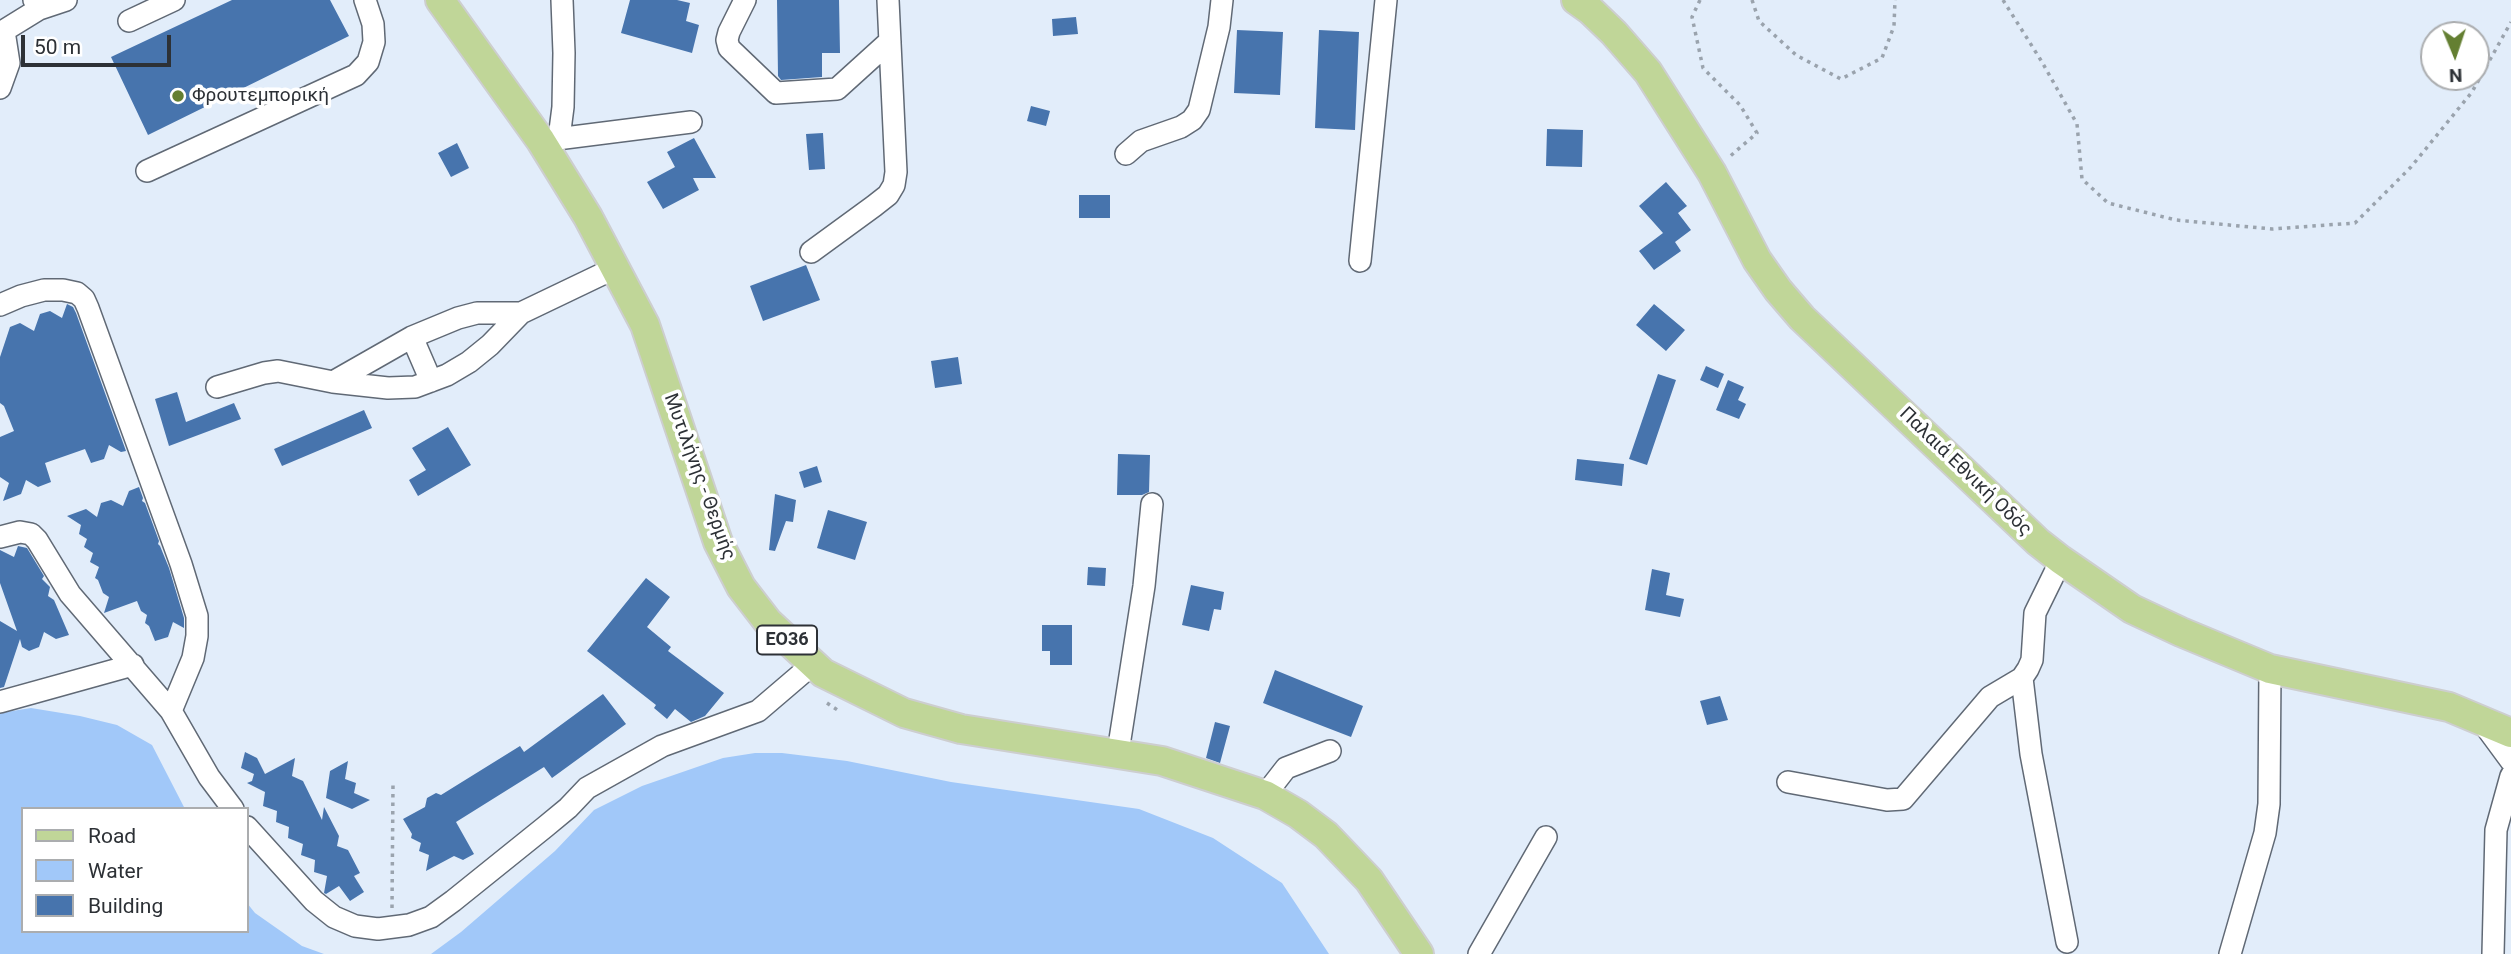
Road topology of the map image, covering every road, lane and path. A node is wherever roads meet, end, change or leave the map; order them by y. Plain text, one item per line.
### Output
1 (66, 0) edge
2 (174, 0) edge
3 (365, 0) edge
4 (440, 0) edge
5 (562, 0) edge
6 (745, 0) edge
7 (888, 0) edge
8 (1222, 0) edge
9 (1386, 0) edge
10 (1700, 0) edge
11 (1752, 0) edge
12 (1895, 0) edge
13 (2003, 0) edge
14 (1586, 3) edge
15 (37, 5) edge
16 (129, 21) dead end
17 (2511, 22) edge
18 (2, 32) edge
19 (890, 41) junction
20 (0, 88) edge
21 (691, 122) dead end
22 (550, 139) junction
23 (1126, 154) dead end
24 (147, 171) dead end
25 (1712, 173) junction
26 (811, 252) dead end
27 (1360, 261) dead end
28 (615, 268) junction
29 (0, 305) edge
30 (521, 313) junction
31 (412, 337) junction
32 (431, 381) junction
33 (332, 382) junction
34 (217, 387) dead end
35 (1152, 504) dead end
36 (0, 537) edge
37 (2061, 560) junction
38 (813, 664) junction
39 (133, 665) junction
40 (2270, 669) junction
41 (2022, 678) junction
42 (0, 702) edge
43 (171, 711) junction
44 (2483, 723) junction
45 (2511, 733) edge
46 (1330, 751) dead end
47 (1118, 752) junction
48 (2511, 761) edge
49 (2511, 776) edge
50 (1788, 782) dead end
51 (393, 784) dead end
52 (1265, 795) junction
53 (232, 807) edge
54 (248, 828) edge
55 (1546, 837) dead end
56 (392, 927) junction
57 (2067, 942) dead end
58 (1419, 954) edge
59 (1479, 954) edge
60 (2230, 954) edge
61 (2493, 954) edge

1 - 15 street
2 - 16 street
3 - 24 street
4 - 22 main road, Μυτιλήνης - Θερμής / ΕΟ36
5 - 22 street
6 - 19 street
7 - 19 street
8 - 23 street
9 - 27 street
10 - 25 path
11 - 12 path
13 - 17 path
14 - 25 main road, Παλαιά Εθνική Οδός
15 - 18 street
18 - 20 street
19 - 26 street
21 - 22 street
22 - 28 main road, Μυτιλήνης - Θερμής / ΕΟ36
25 - 37 main road, Παλαιά Εθνική Οδός
28 - 30 street
28 - 38 main road, Μυτιλήνης - Θερμής / ΕΟ36
29 - 43 street
30 - 31 street
30 - 32 street
31 - 32 street
31 - 33 street
32 - 33 street
33 - 34 street
35 - 47 street
36 - 39 street
37 - 40 main road, Παλαιά Εθνική Οδός
37 - 41 street
38 - 47 main road, Μυτιλήνης - Θερμής / ΕΟ36
38 - 56 street
39 - 42 street
39 - 43 street
40 - 44 main road, Παλαιά Εθνική Οδός
40 - 60 street
41 - 50 street
41 - 57 street
43 - 53 street
44 - 45 main road, Παλαιά Εθνική Οδός
44 - 48 street
46 - 52 street
47 - 52 main road, Μυτιλήνης - Θερμής / ΕΟ36
49 - 61 street
51 - 56 path
52 - 58 main road, Μυτιλήνης - Θερμής / ΕΟ36
54 - 56 street
55 - 59 street

